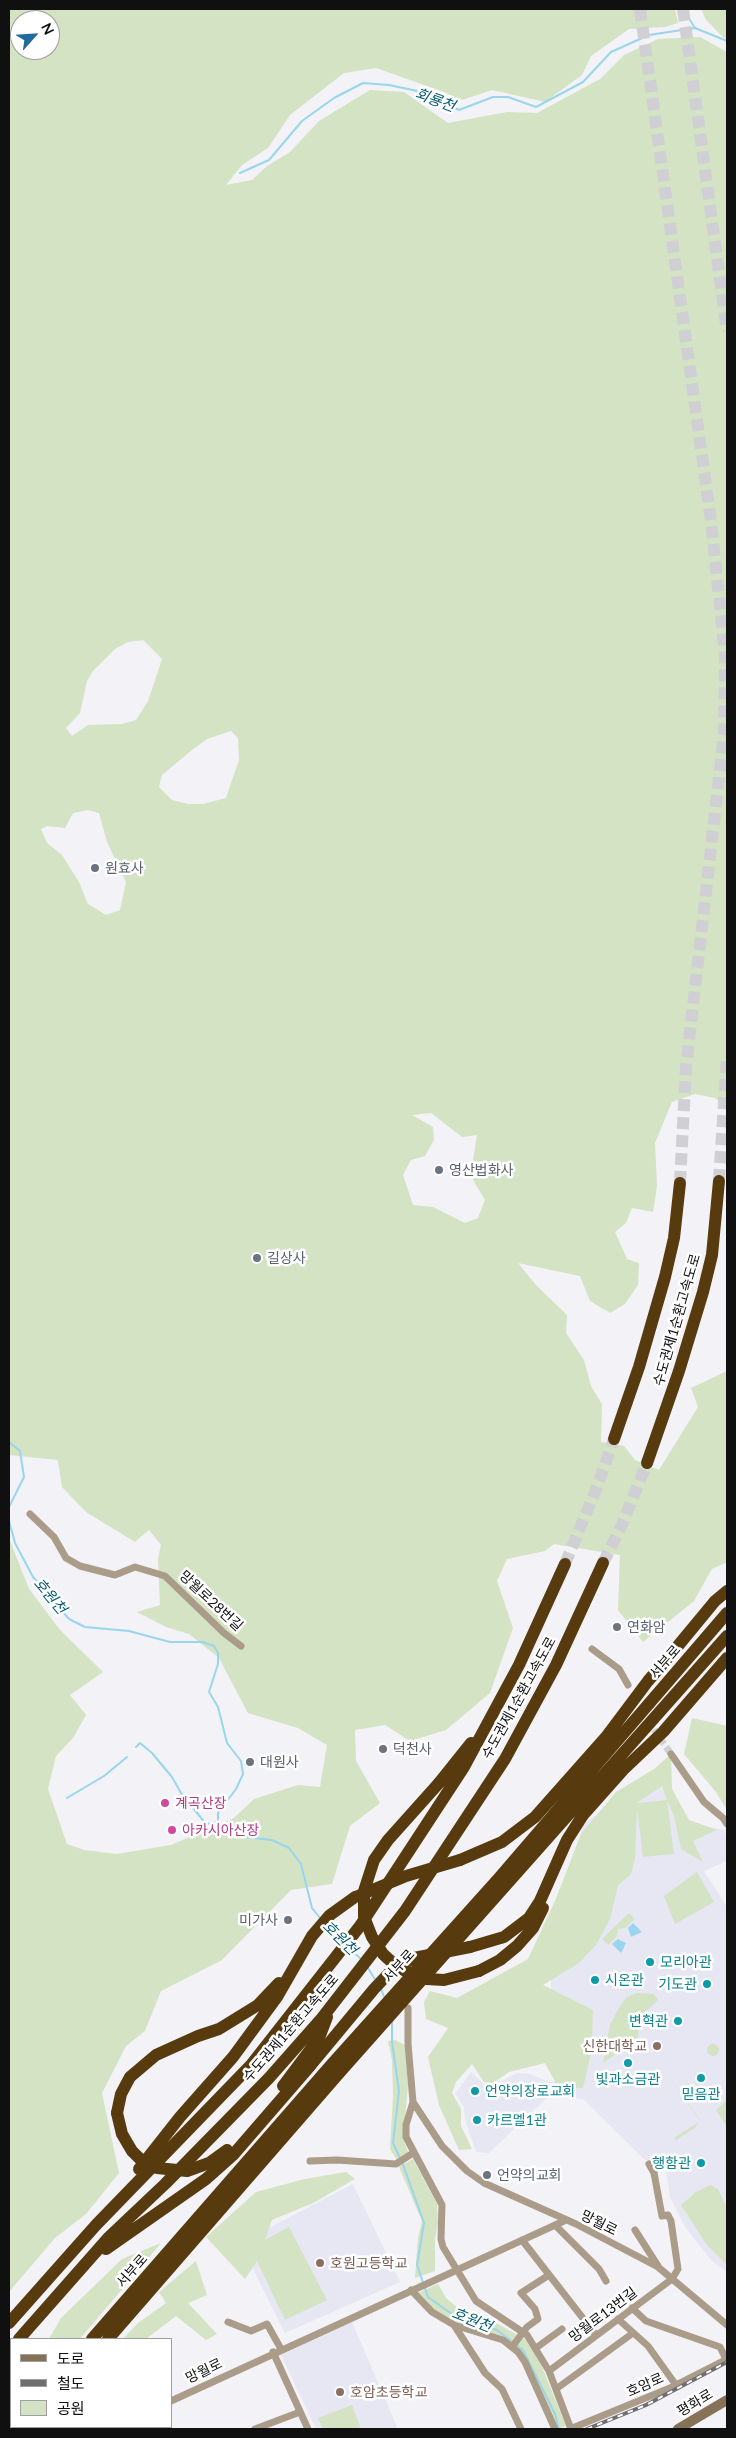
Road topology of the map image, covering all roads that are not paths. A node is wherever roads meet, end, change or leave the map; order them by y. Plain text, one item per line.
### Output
1 (719, 1181) tunnel mouth
2 (680, 1183) tunnel mouth
3 (614, 1439) tunnel mouth
4 (647, 1463) tunnel mouth
5 (30, 1514) dead end
6 (603, 1563) tunnel mouth
7 (564, 1564) tunnel mouth
8 (727, 1587) edge
9 (727, 1591) edge
10 (715, 1601) junction
11 (727, 1614) edge
12 (727, 1636) edge
13 (241, 1646) dead end
14 (592, 1649) dead end
15 (727, 1658) edge
16 (628, 1684) dead end
17 (491, 1717) junction
18 (671, 1754) tunnel mouth
19 (727, 1824) edge
20 (560, 1857) junction
21 (429, 1965) junction
22 (279, 1986) junction
23 (333, 2003) junction
24 (408, 2008) dead end
25 (336, 2068) junction
26 (413, 2102) junction
27 (413, 2153) junction
28 (310, 2162) dead end
29 (649, 2164) dead end
30 (564, 2221) junction
31 (96, 2225) junction
32 (555, 2225) junction
33 (636, 2230) dead end
34 (522, 2240) junction
35 (658, 2267) junction
36 (79, 2268) junction
37 (457, 2269) junction
38 (549, 2275) junction
39 (672, 2279) junction
40 (606, 2281) dead end
41 (411, 2290) junction
42 (632, 2308) junction
43 (618, 2319) junction
44 (228, 2322) dead end
45 (9, 2323) edge
46 (454, 2325) junction
47 (727, 2325) edge
48 (562, 2329) dead end
49 (524, 2332) junction
50 (633, 2333) junction
51 (596, 2336) junction
52 (20, 2338) edge
53 (93, 2338) edge
54 (109, 2338) edge
55 (512, 2347) junction
56 (536, 2348) junction
57 (281, 2349) junction
58 (273, 2352) junction
59 (727, 2359) edge
60 (549, 2371) junction
61 (676, 2385) junction
62 (556, 2390) junction
63 (727, 2400) edge
64 (172, 2401) edge
65 (300, 2412) junction
66 (130, 2428) edge
67 (683, 2428) edge
68 (123, 2429) edge
69 (256, 2429) edge
70 (308, 2429) edge
71 (521, 2429) edge
72 (555, 2429) edge
73 (571, 2429) edge

1 - 4 highway, 수도권제1순환고속도로
2 - 3 highway, 수도권제1순환고속도로
5 - 13 street, 망월로28번길
6 - 23 highway, 수도권제1순환고속도로, bridge
7 - 17 highway, 수도권제1순환고속도로
8 - 10 highway
9 - 10 highway
10 - 22 highway, bridge
11 - 21 highway, 서부로
12 - 21 highway, 서부로
14 - 16 street
15 - 20 highway
17 - 20 highway, bridge
17 - 31 highway, 수도권제1순환고속도로, bridge
18 - 19 street
20 - 36 highway, bridge
21 - 25 highway, 서부로
22 - 23 highway, bridge
22 - 31 highway
23 - 36 highway, 수도권제1순환고속도로
24 - 26 street
25 - 53 highway, 서부로
25 - 54 highway, 서부로
26 - 27 street
26 - 30 street
27 - 28 street
27 - 37 street
29 - 39 street
30 - 32 street, 망월로
30 - 35 street, 망월로
31 - 45 highway, 수도권제1순환고속도로
32 - 34 street, 망월로
32 - 40 street
33 - 35 street
34 - 37 street, 망월로
34 - 38 street
35 - 39 street, 망월로
36 - 52 highway, 수도권제1순환고속도로
37 - 41 street, 망월로
37 - 49 street
38 - 49 street
38 - 51 street
39 - 42 street, 망월로13번길
39 - 47 street, 망월로
41 - 46 street
41 - 57 street, 망월로
42 - 43 street, 망월로13번길
42 - 59 street
43 - 50 street
43 - 51 street, 망월로13번길
44 - 57 street
46 - 55 street
46 - 71 street
48 - 56 street
49 - 55 street
49 - 56 street
50 - 61 street
50 - 62 street
51 - 60 street, 망월로13번길
55 - 72 street
56 - 60 street
57 - 58 street, 망월로
58 - 64 street, 망월로
58 - 65 street
59 - 61 street, 호암로
60 - 62 street
61 - 73 street, 호암로
62 - 73 street
63 - 67 main road, 평화로
65 - 69 street
65 - 70 street
66 - 68 street

